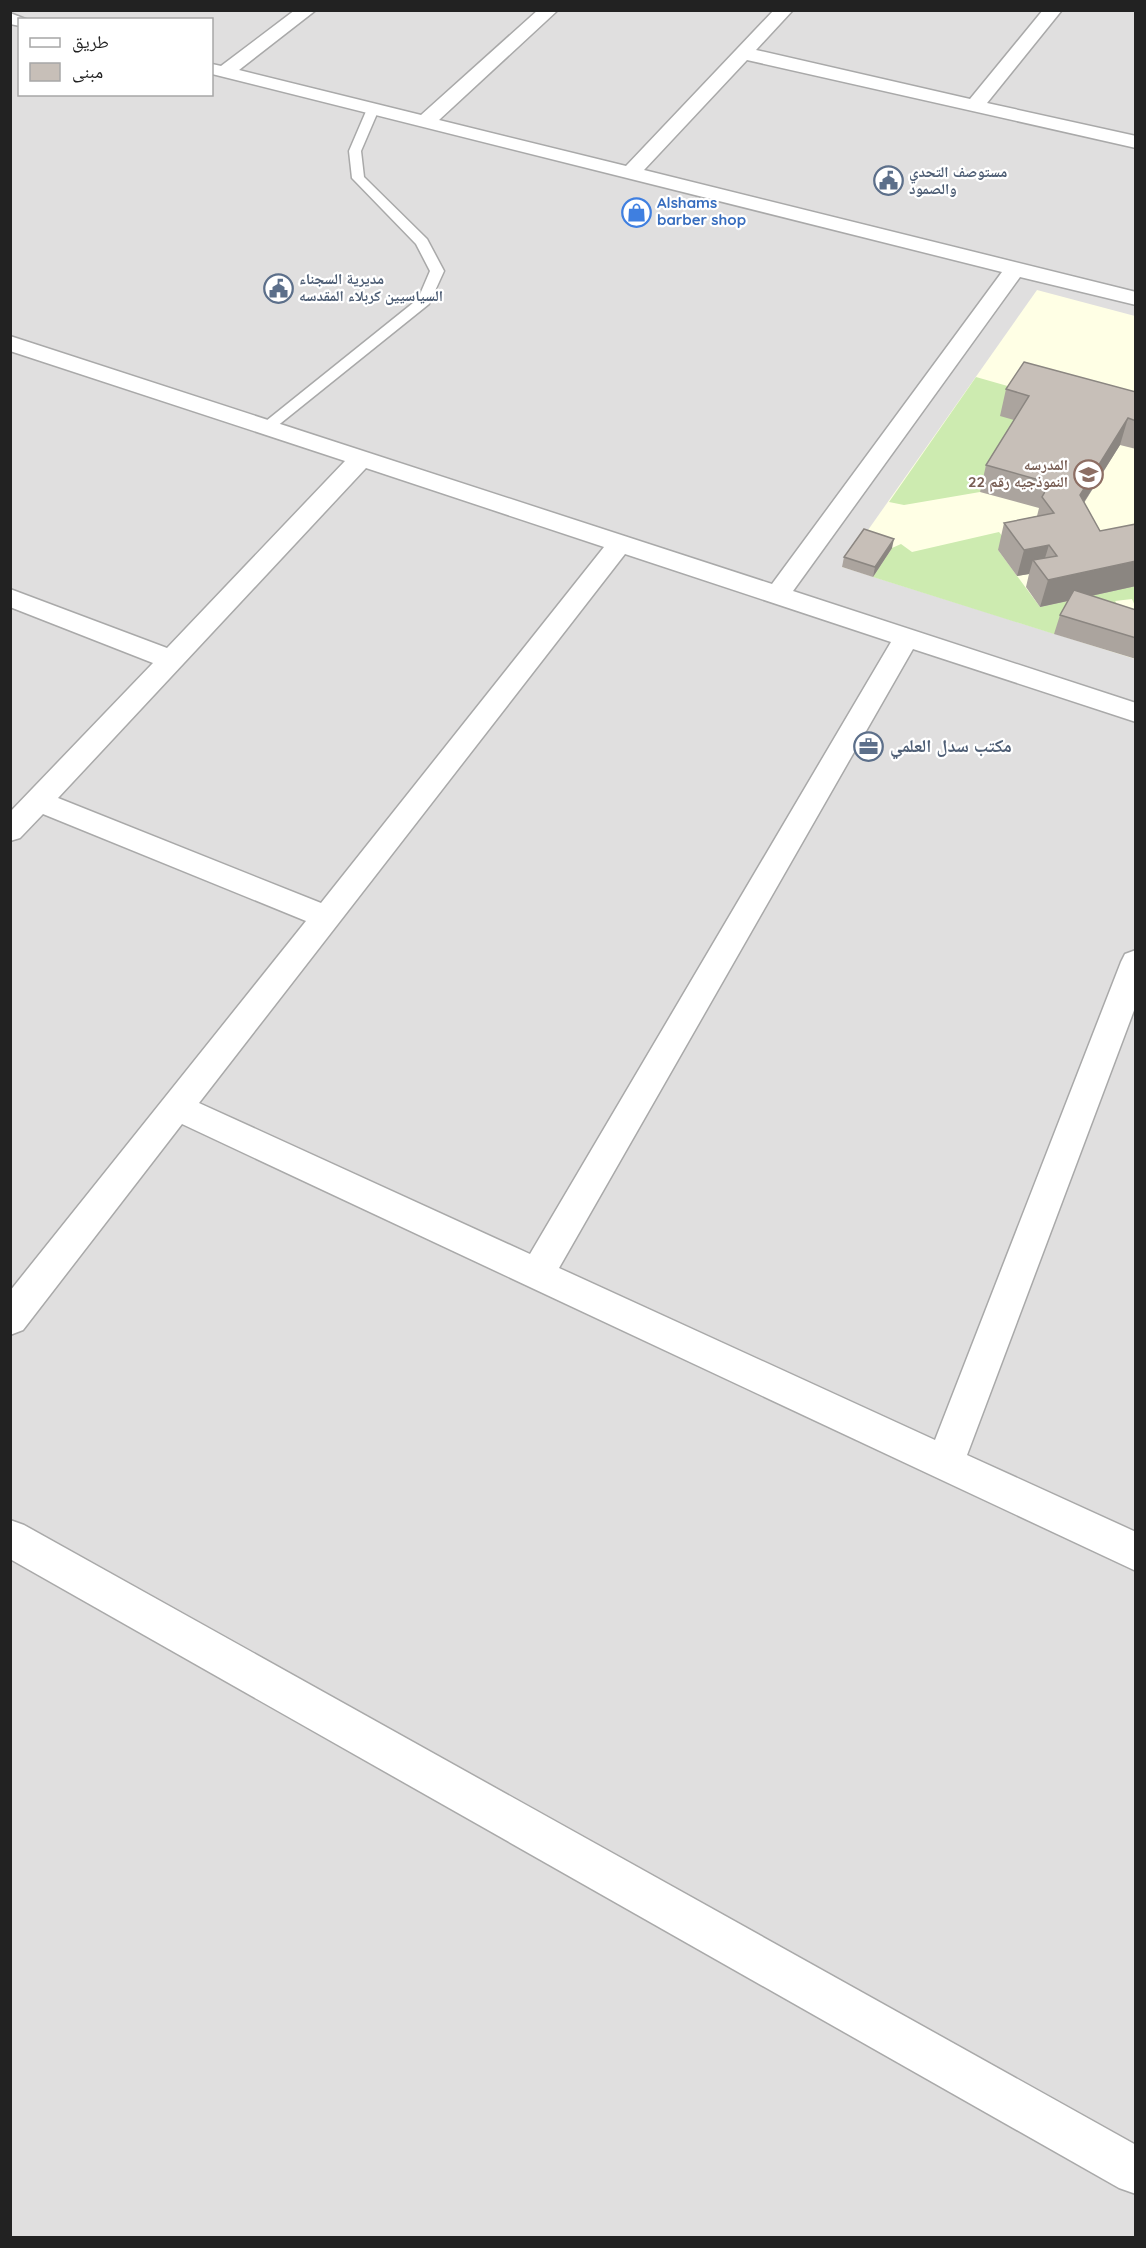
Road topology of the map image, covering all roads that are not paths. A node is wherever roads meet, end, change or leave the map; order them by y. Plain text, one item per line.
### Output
1 (307, 10) edge
2 (549, 10) edge
3 (783, 10) edge
4 (1053, 10) edge
5 (743, 53) junction
6 (218, 70) edge
7 (976, 104) junction
8 (373, 109) junction
9 (425, 122) junction
10 (1136, 142) edge
11 (630, 173) junction
12 (1015, 269) junction
13 (1136, 299) edge
14 (10, 343) edge
15 (266, 428) junction
16 (362, 459) junction
17 (620, 544) junction
18 (777, 595) junction
19 (10, 597) edge
20 (906, 638) junction
21 (172, 660) junction
22 (1136, 713) edge
23 (38, 801) junction
24 (10, 831) edge
25 (326, 917) junction
26 (1136, 962) edge
27 (177, 1107) junction
28 (537, 1274) junction
29 (10, 1319) edge
30 (945, 1464) junction
31 (10, 1538) edge
32 (1136, 1552) edge
33 (1136, 2171) edge

1 - 6 street
2 - 9 street
3 - 5 street
4 - 7 street
5 - 7 street
5 - 11 street
6 - 8 street
7 - 10 street
8 - 9 street
8 - 15 lane
9 - 11 street
11 - 12 street
12 - 13 street
12 - 18 street
14 - 15 street
15 - 16 street
16 - 17 street
16 - 21 street
17 - 18 street
17 - 25 street
18 - 20 street
19 - 21 street
20 - 22 street
20 - 28 street
21 - 23 street
23 - 24 street
23 - 25 street
25 - 27 street
26 - 30 street
27 - 28 street
27 - 29 street
28 - 30 street
30 - 32 street
31 - 33 street

